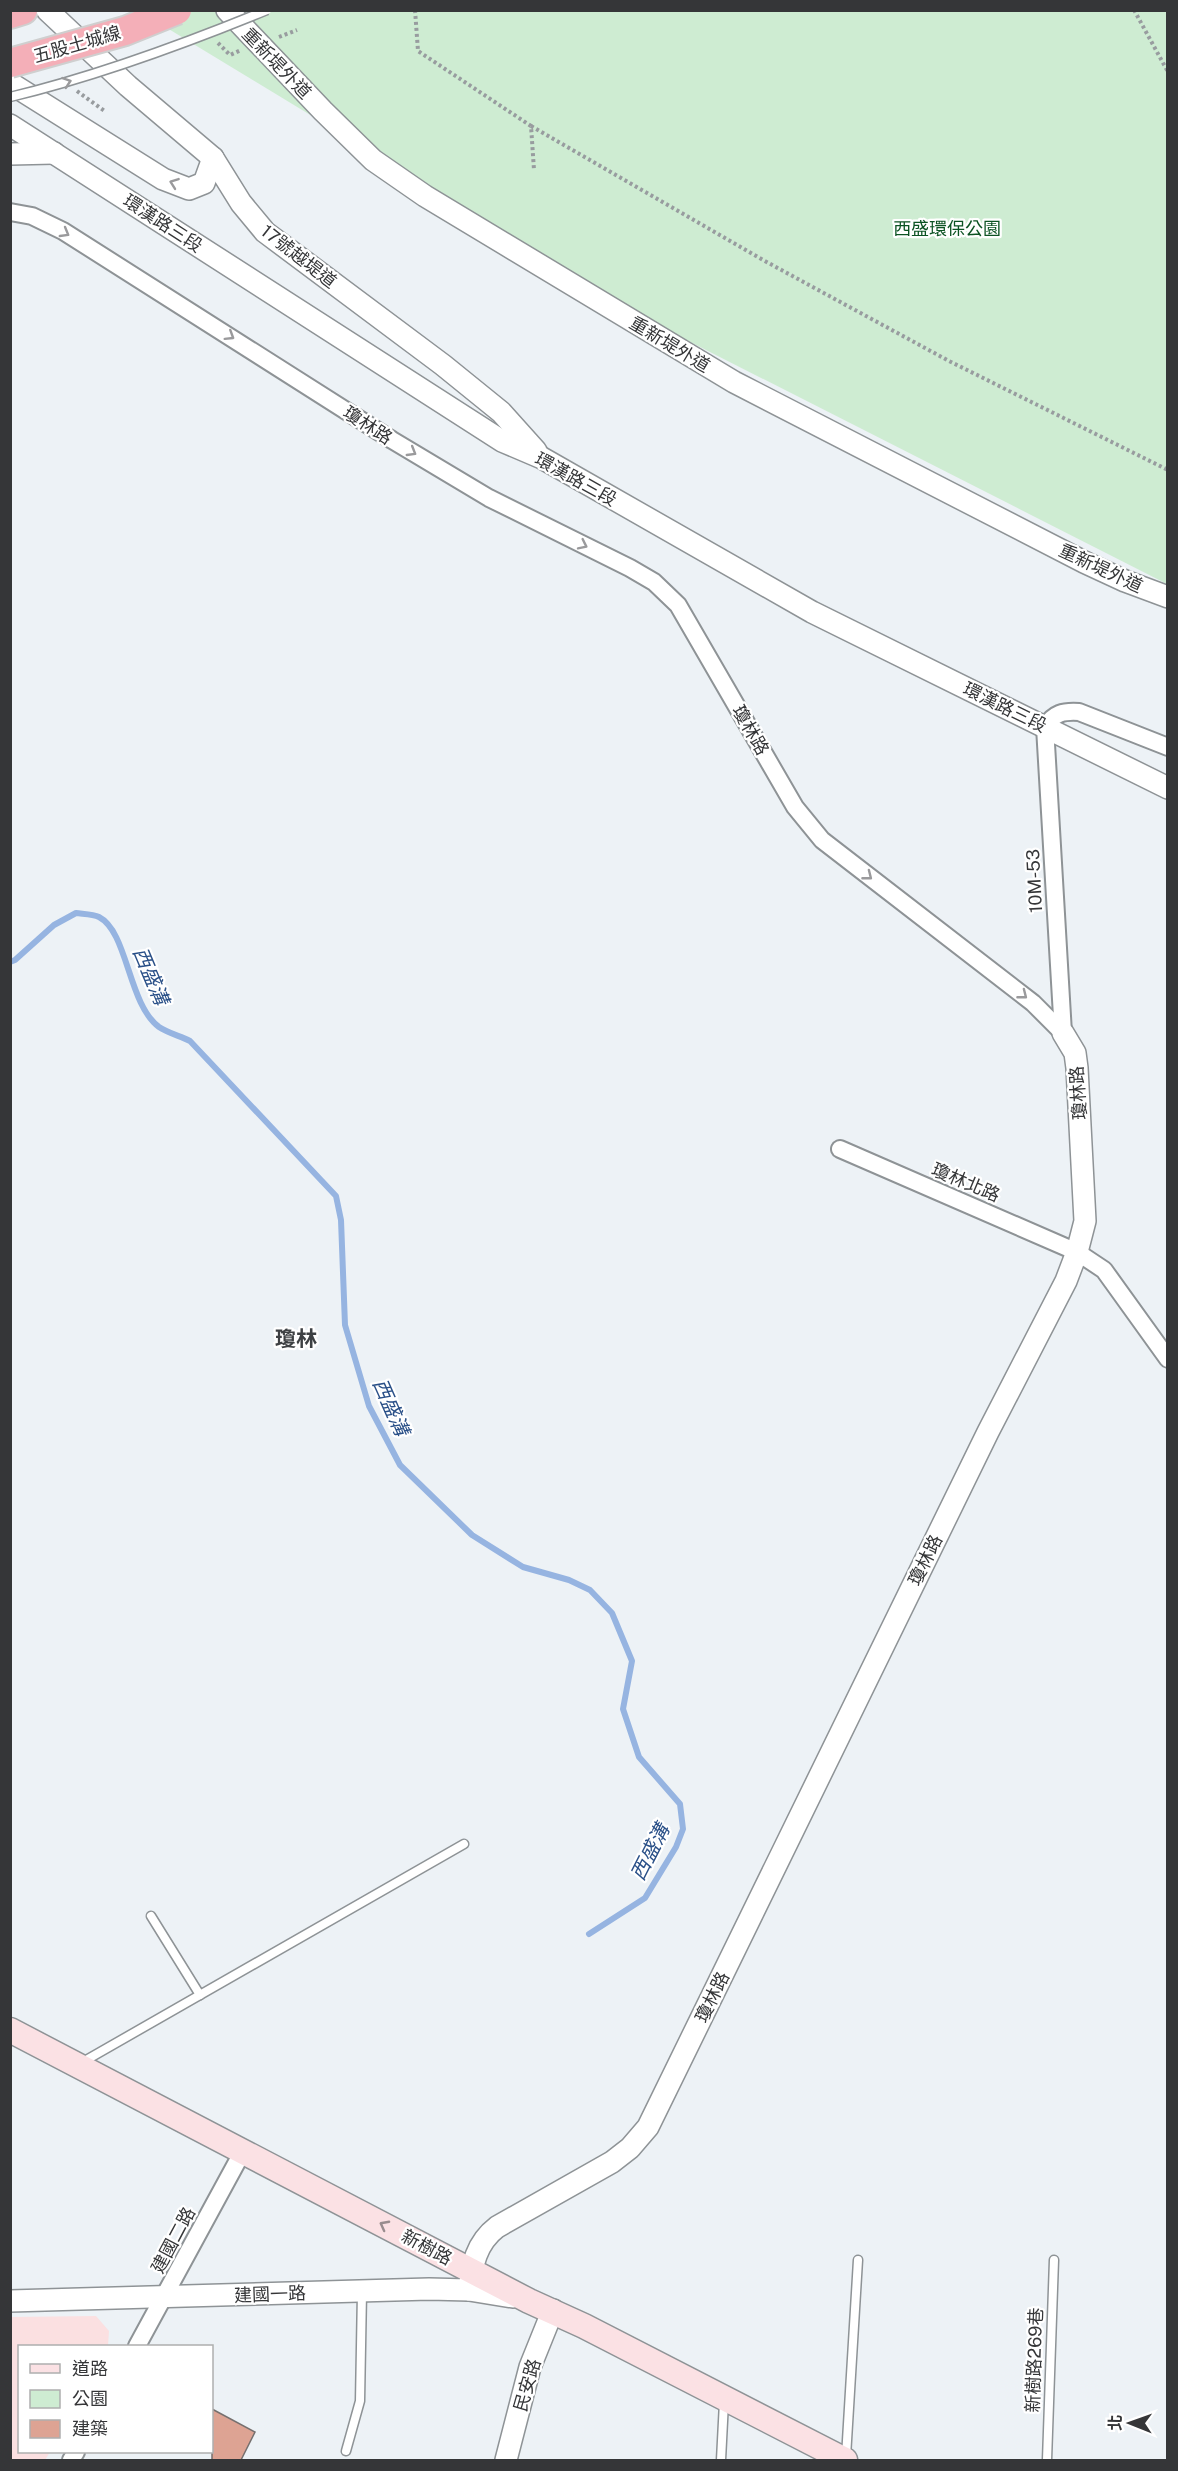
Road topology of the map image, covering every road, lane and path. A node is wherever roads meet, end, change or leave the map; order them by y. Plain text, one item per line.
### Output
1 (23, 10) edge
2 (47, 10) edge
3 (177, 10) edge
4 (227, 10) edge
5 (267, 10) edge
6 (415, 10) edge
7 (1134, 10) edge
8 (10, 14) edge
9 (10, 63) edge
10 (1167, 72) edge
11 (10, 83) edge
12 (10, 97) edge
13 (10, 125) edge
14 (531, 126) junction
15 (54, 153) junction
16 (10, 154) edge
17 (213, 158) junction
18 (534, 170) dead end
19 (10, 212) edge
20 (542, 458) junction
21 (1167, 470) edge
22 (1167, 597) edge
23 (1045, 726) junction
24 (1167, 747) edge
25 (1167, 788) edge
26 (1063, 1033) junction
27 (840, 1149) dead end
28 (1077, 1252) junction
29 (1167, 1359) edge
30 (464, 1844) dead end
31 (151, 1916) dead end
32 (200, 1995) junction
33 (10, 2030) edge
34 (78, 2064) junction
35 (243, 2151) junction
36 (858, 2260) dead end
37 (1054, 2260) dead end
38 (470, 2280) junction
39 (363, 2291) junction
40 (164, 2298) junction
41 (10, 2301) edge
42 (553, 2310) junction
43 (138, 2345) edge
44 (724, 2398) junction
45 (346, 2451) dead end
46 (506, 2460) edge
47 (721, 2460) edge
48 (845, 2460) edge
49 (1047, 2460) edge

1 - 8 highway
2 - 17 street, 17號越堤道
3 - 9 highway, 五股土城線, bridge
4 - 22 street, 重新堤外道
12 -> 5 lane, bridge
6 - 14 path
7 - 10 path
17 -> 11 street
13 - 15 street, 環漢路三段
14 - 18 path
14 - 21 path
15 - 16 street
15 - 20 street, 環漢路三段
17 - 20 street, 17號越堤道
19 -> 26 street, 瓊林路
20 - 23 street, 環漢路三段
23 - 24 street
23 - 25 street, 環漢路三段
23 - 26 street, 10M-53
26 - 28 street, 瓊林路
27 - 28 street, 瓊林北路
28 - 29 street, 瓊林北路
28 - 38 street, 瓊林路
30 - 32 lane
31 - 32 lane
32 - 34 lane
33 - 34 main road, 新樹路
34 - 35 main road, 新樹路
38 -> 35 main road, 新樹路
35 - 40 street, 建國二路
36 - 48 lane
37 - 49 lane, 新樹路269巷
38 - 39 street, 建國一路
38 - 42 main road, 新樹路
39 - 40 street, 建國一路
39 - 45 lane
40 - 41 street, 建國一路
40 - 43 street, 建國二路
42 - 44 main road, 新樹路
42 - 46 street, 民安路
44 - 47 lane
44 - 48 main road, 新樹路

